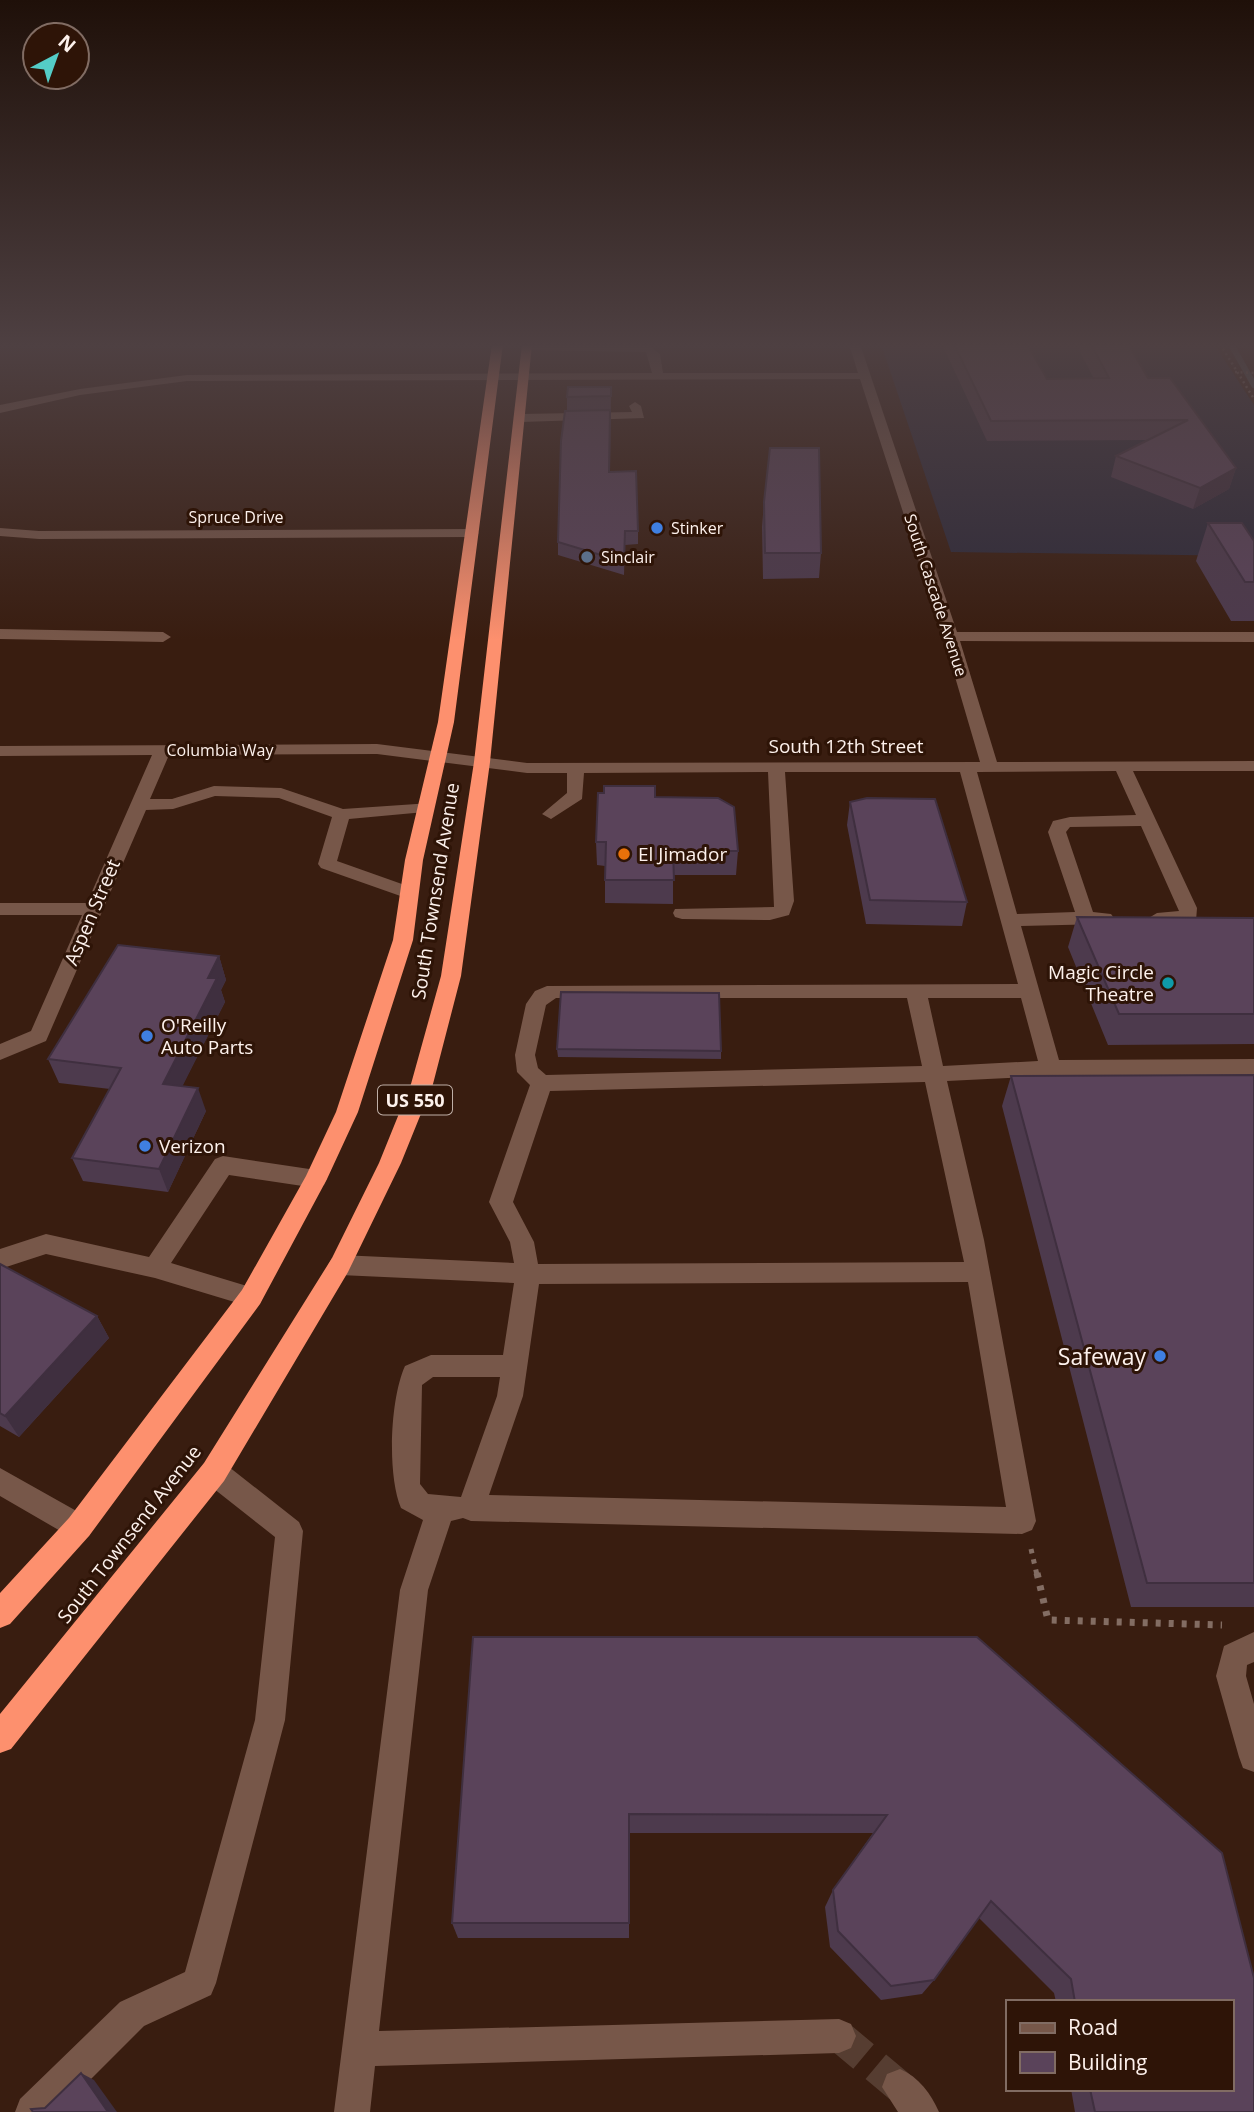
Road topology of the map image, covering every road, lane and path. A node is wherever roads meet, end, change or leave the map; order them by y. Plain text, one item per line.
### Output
1 (484, 443) edge
2 (519, 443) edge
3 (886, 443) edge
4 (0, 532) edge
5 (472, 533) junction
6 (0, 634) edge
7 (951, 636) junction
8 (163, 637) dead end
9 (1254, 637) edge
10 (163, 750) junction
11 (0, 751) edge
12 (439, 756) junction
13 (482, 762) junction
14 (1122, 766) junction
15 (1254, 766) edge
16 (776, 767) junction
17 (967, 767) junction
18 (990, 767) junction
19 (575, 768) junction
20 (137, 805) junction
21 (425, 807) junction
22 (342, 814) junction
23 (551, 814) dead end
24 (1146, 820) junction
25 (409, 893) junction
26 (0, 909) edge
27 (94, 909) junction
28 (682, 913) dead end
29 (1086, 918) junction
30 (1010, 920) junction
31 (1030, 990) junction
32 (916, 991) junction
33 (0, 1052) edge
34 (1254, 1067) edge
35 (1051, 1068) junction
36 (934, 1074) junction
37 (542, 1083) junction
38 (316, 1179) junction
39 (0, 1259) edge
40 (340, 1265) junction
41 (155, 1268) junction
42 (977, 1272) junction
43 (528, 1274) junction
44 (251, 1297) junction
45 (515, 1366) junction
46 (215, 1472) junction
47 (0, 1481) edge
48 (456, 1508) junction
49 (79, 1527) junction
50 (1029, 1539) dead end
51 (0, 1614) edge
52 (1226, 1625) dead end
53 (1244, 1652) edge
54 (0, 1738) edge
55 (1254, 1757) edge
56 (839, 2036) tunnel mouth
57 (360, 2049) junction
58 (33, 2112) edge
59 (352, 2112) edge

1 - 5 highway, South Townsend Avenue / US 550
2 - 13 highway, South Townsend Avenue / US 550
3 - 7 street, South Cascade Avenue
4 - 5 street, Spruce Drive
5 - 12 highway, South Townsend Avenue / US 550
6 - 8 street
7 - 9 street
7 - 18 street, South Cascade Avenue
10 - 11 street, Columbia Way
10 - 12 street, Columbia Way
10 - 20 street, Aspen Street
12 - 13 street, South 12th Street
12 - 21 highway, South Townsend Avenue / US 550
13 - 19 street, South 12th Street
13 - 40 highway, South Townsend Avenue / US 550
14 - 15 street, South 12th Street
14 - 18 street, South 12th Street
14 - 24 street
16 - 17 street, South 12th Street
16 - 19 street, South 12th Street
16 - 28 street
17 - 18 street, South 12th Street
17 - 30 street
19 - 23 street
20 - 22 street
20 - 27 street, Aspen Street
21 - 22 street
21 - 25 highway, South Townsend Avenue / US 550
22 - 25 street
24 - 29 street
24 - 29 street
25 - 38 highway, South Townsend Avenue / US 550
26 - 27 street
27 - 33 street, Aspen Street
29 - 30 street
30 - 31 street
31 - 32 street
31 - 35 street
32 - 36 street
32 - 37 street
34 - 35 street
35 - 36 street
36 - 37 street
36 - 42 street
37 - 43 street
38 - 41 street
38 - 44 highway, South Townsend Avenue / US 550
39 - 41 street
40 - 43 street
40 - 46 highway, South Townsend Avenue / US 550
41 - 44 street
42 - 43 street
42 - 48 street
43 - 45 street
44 - 49 highway, South Townsend Avenue / US 550
45 - 48 street
45 - 48 street
46 - 54 highway, South Townsend Avenue / US 550
46 - 58 street
47 - 49 street
48 - 57 street
49 - 51 highway, South Townsend Avenue / US 550
50 - 52 path
53 - 55 street
56 - 57 street
57 - 59 street

